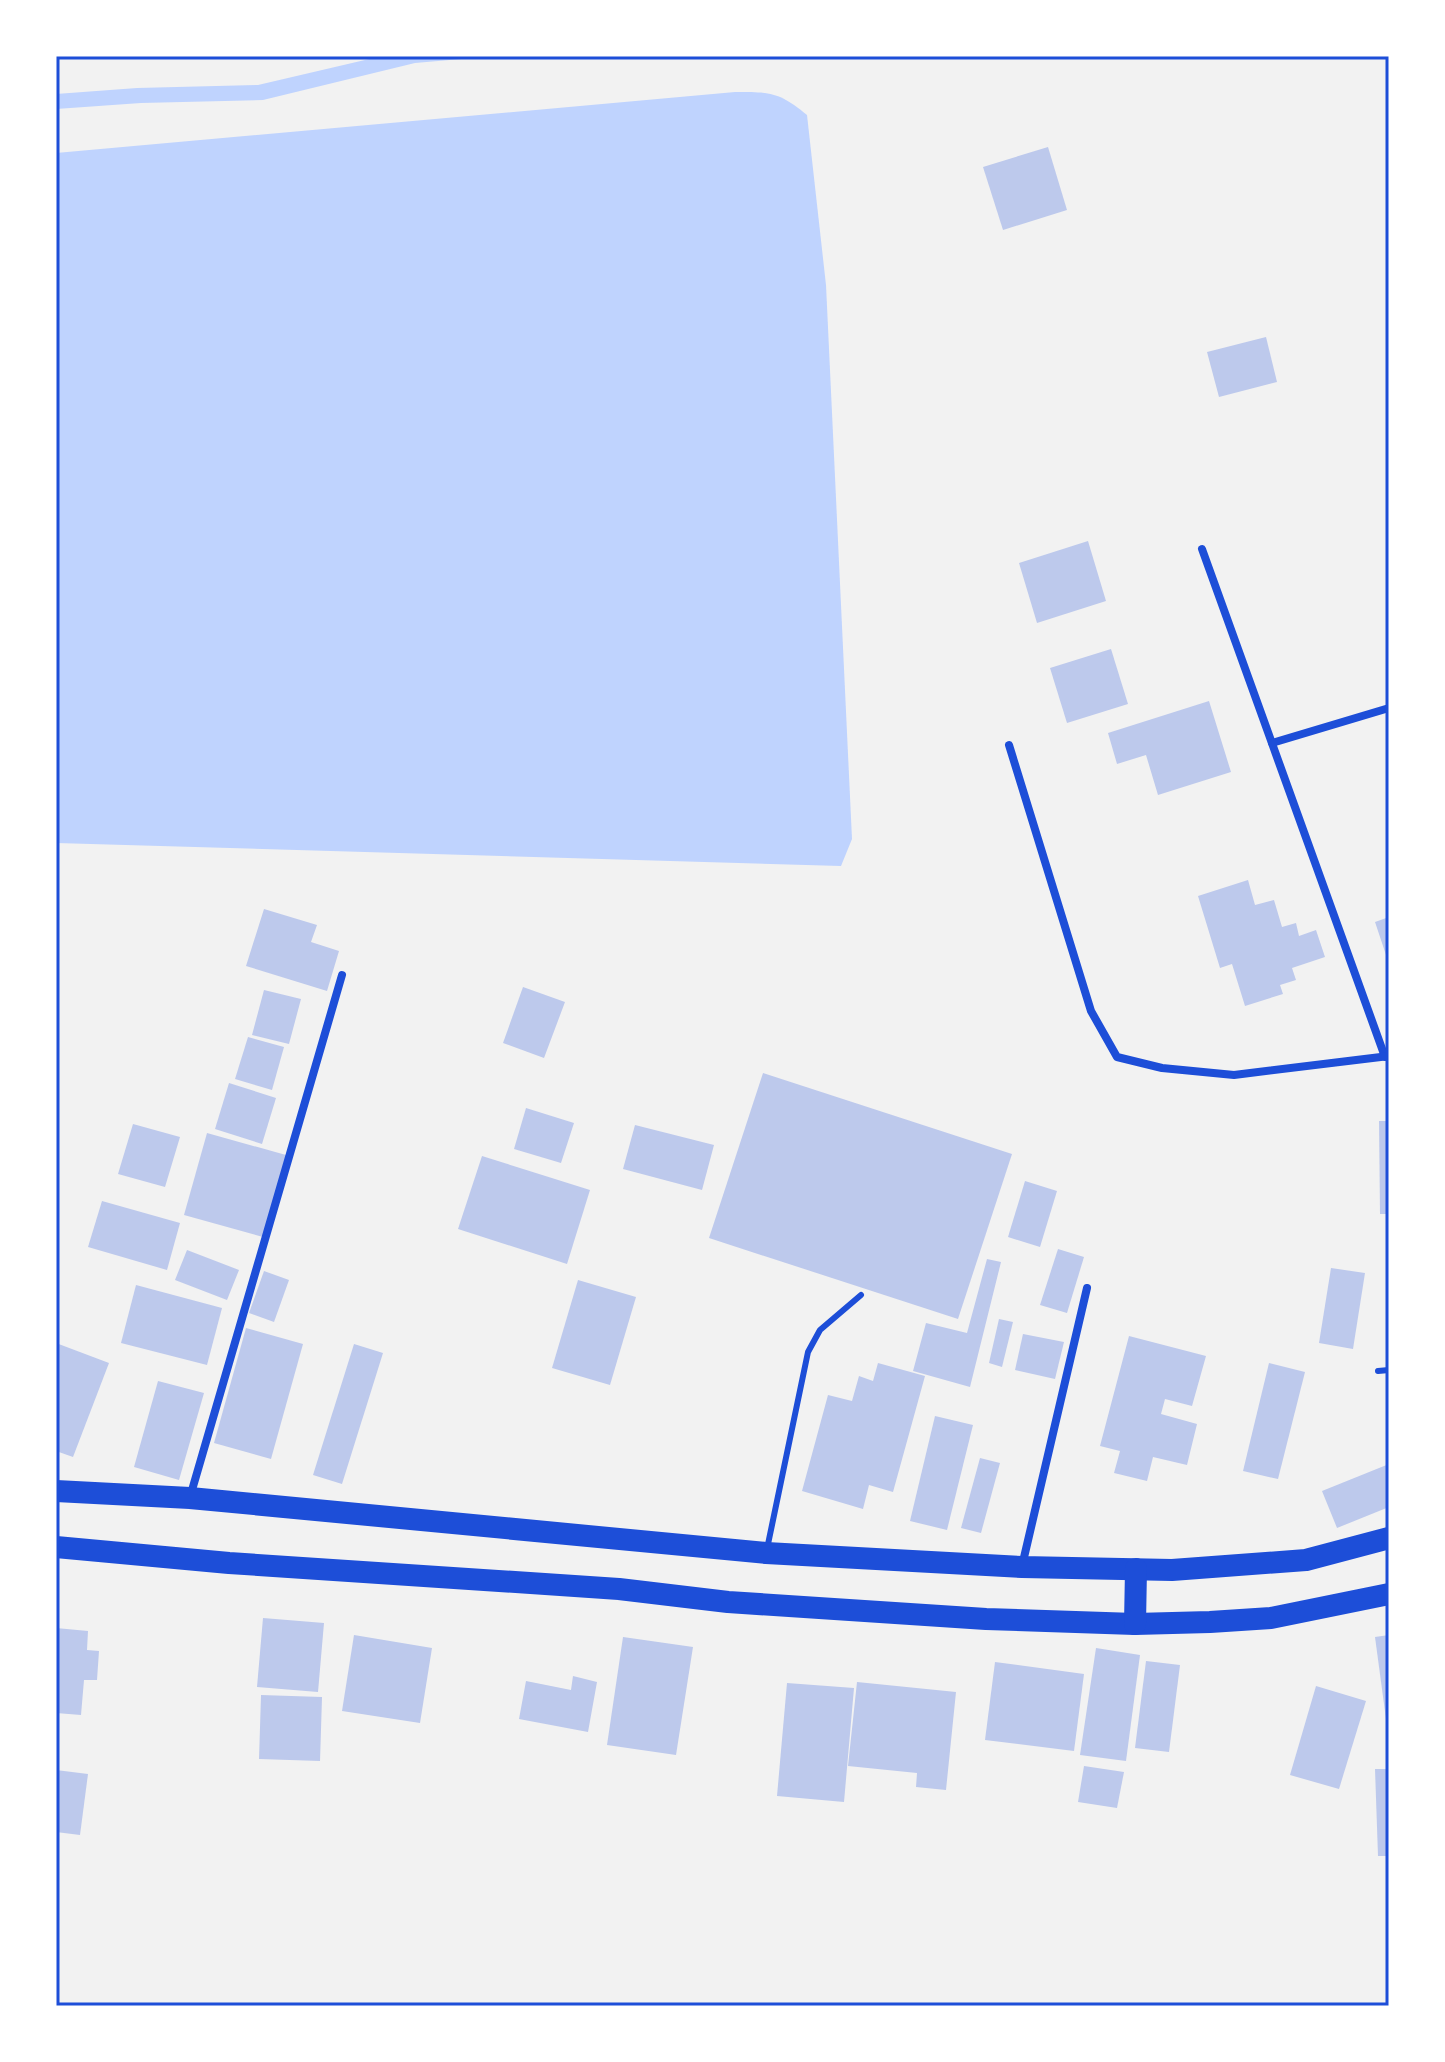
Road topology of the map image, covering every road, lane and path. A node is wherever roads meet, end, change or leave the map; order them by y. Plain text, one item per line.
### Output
1 (1202, 549) dead end
2 (1389, 708) edge
3 (1272, 743) junction
4 (1009, 745) dead end
5 (342, 975) dead end
6 (1387, 1056) edge
7 (1087, 1288) dead end
8 (861, 1295) dead end
9 (1389, 1370) edge
10 (1378, 1371) dead end
11 (56, 1491) edge
12 (190, 1498) junction
13 (1389, 1538) edge
14 (56, 1547) edge
15 (766, 1553) junction
16 (1022, 1567) junction
17 (1136, 1569) junction
18 (1389, 1594) edge
19 (1135, 1624) junction

1 - 3 street
2 - 3 street
3 - 6 street
4 - 6 street
5 - 12 street
7 - 16 street
8 - 15 lane
9 - 10 lane
11 - 12 highway
12 - 15 highway
13 - 17 highway
14 - 19 highway
15 - 16 highway
16 - 17 highway
17 - 19 highway
18 - 19 highway

